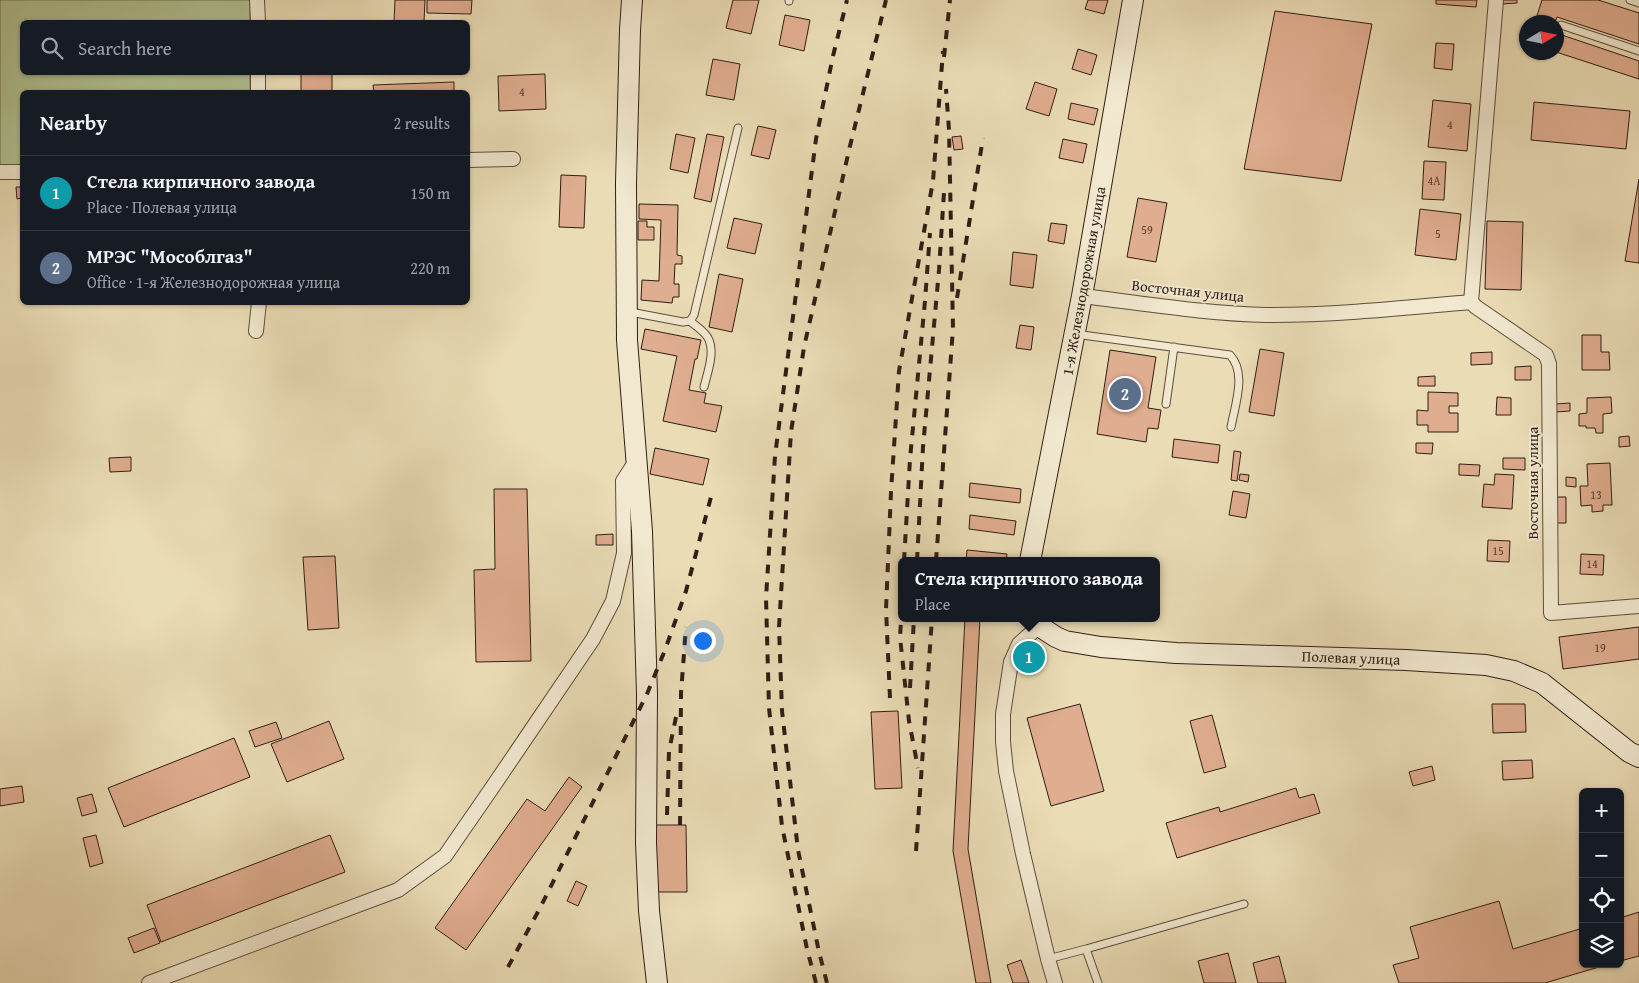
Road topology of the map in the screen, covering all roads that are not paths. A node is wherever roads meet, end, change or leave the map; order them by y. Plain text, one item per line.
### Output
1 (257, 0) edge
2 (632, 0) edge
3 (1133, 0) edge
4 (1496, 0) edge
5 (1630, 0) edge
6 (1639, 3) edge
7 (258, 20) edge
8 (1564, 26) edge
9 (1639, 51) edge
10 (258, 75) edge
11 (258, 90) edge
12 (738, 128) dead end
13 (513, 159) dead end
14 (470, 160) edge
15 (0, 172) edge
16 (20, 172) edge
17 (1082, 296) junction
18 (1472, 302) junction
19 (259, 305) edge
20 (627, 312) junction
21 (690, 321) junction
22 (256, 331) dead end
23 (1075, 334) junction
24 (1174, 347) junction
25 (704, 387) dead end
26 (1166, 404) dead end
27 (1231, 427) dead end
28 (636, 461) junction
29 (1031, 557) edge
30 (1639, 606) edge
31 (1037, 622) edge
32 (1639, 757) edge
33 (1244, 904) dead end
34 (1086, 949) junction
35 (1048, 959) junction
36 (148, 983) edge
37 (657, 983) edge
38 (1055, 983) edge
39 (1098, 983) edge

1 - 7 street
2 - 20 main road
3 - 17 main road, 1-я Железнодорожная улица
4 - 18 street
5 - 6 lane
8 - 9 lane
10 - 11 street
12 - 21 lane
13 - 14 street
15 - 16 street
17 - 18 street, Восточная улица
17 - 23 main road, 1-я Железнодорожная улица
18 - 30 street, Восточная улица
19 - 22 street
20 - 21 lane
20 - 28 main road
21 - 25 lane
23 - 24 lane
23 - 29 main road, 1-я Железнодорожная улица
24 - 26 lane
24 - 27 lane
28 - 36 street
28 - 37 main road
31 - 32 main road, Полевая улица
31 - 35 street
33 - 34 lane
34 - 35 lane
34 - 39 lane
35 - 38 street

